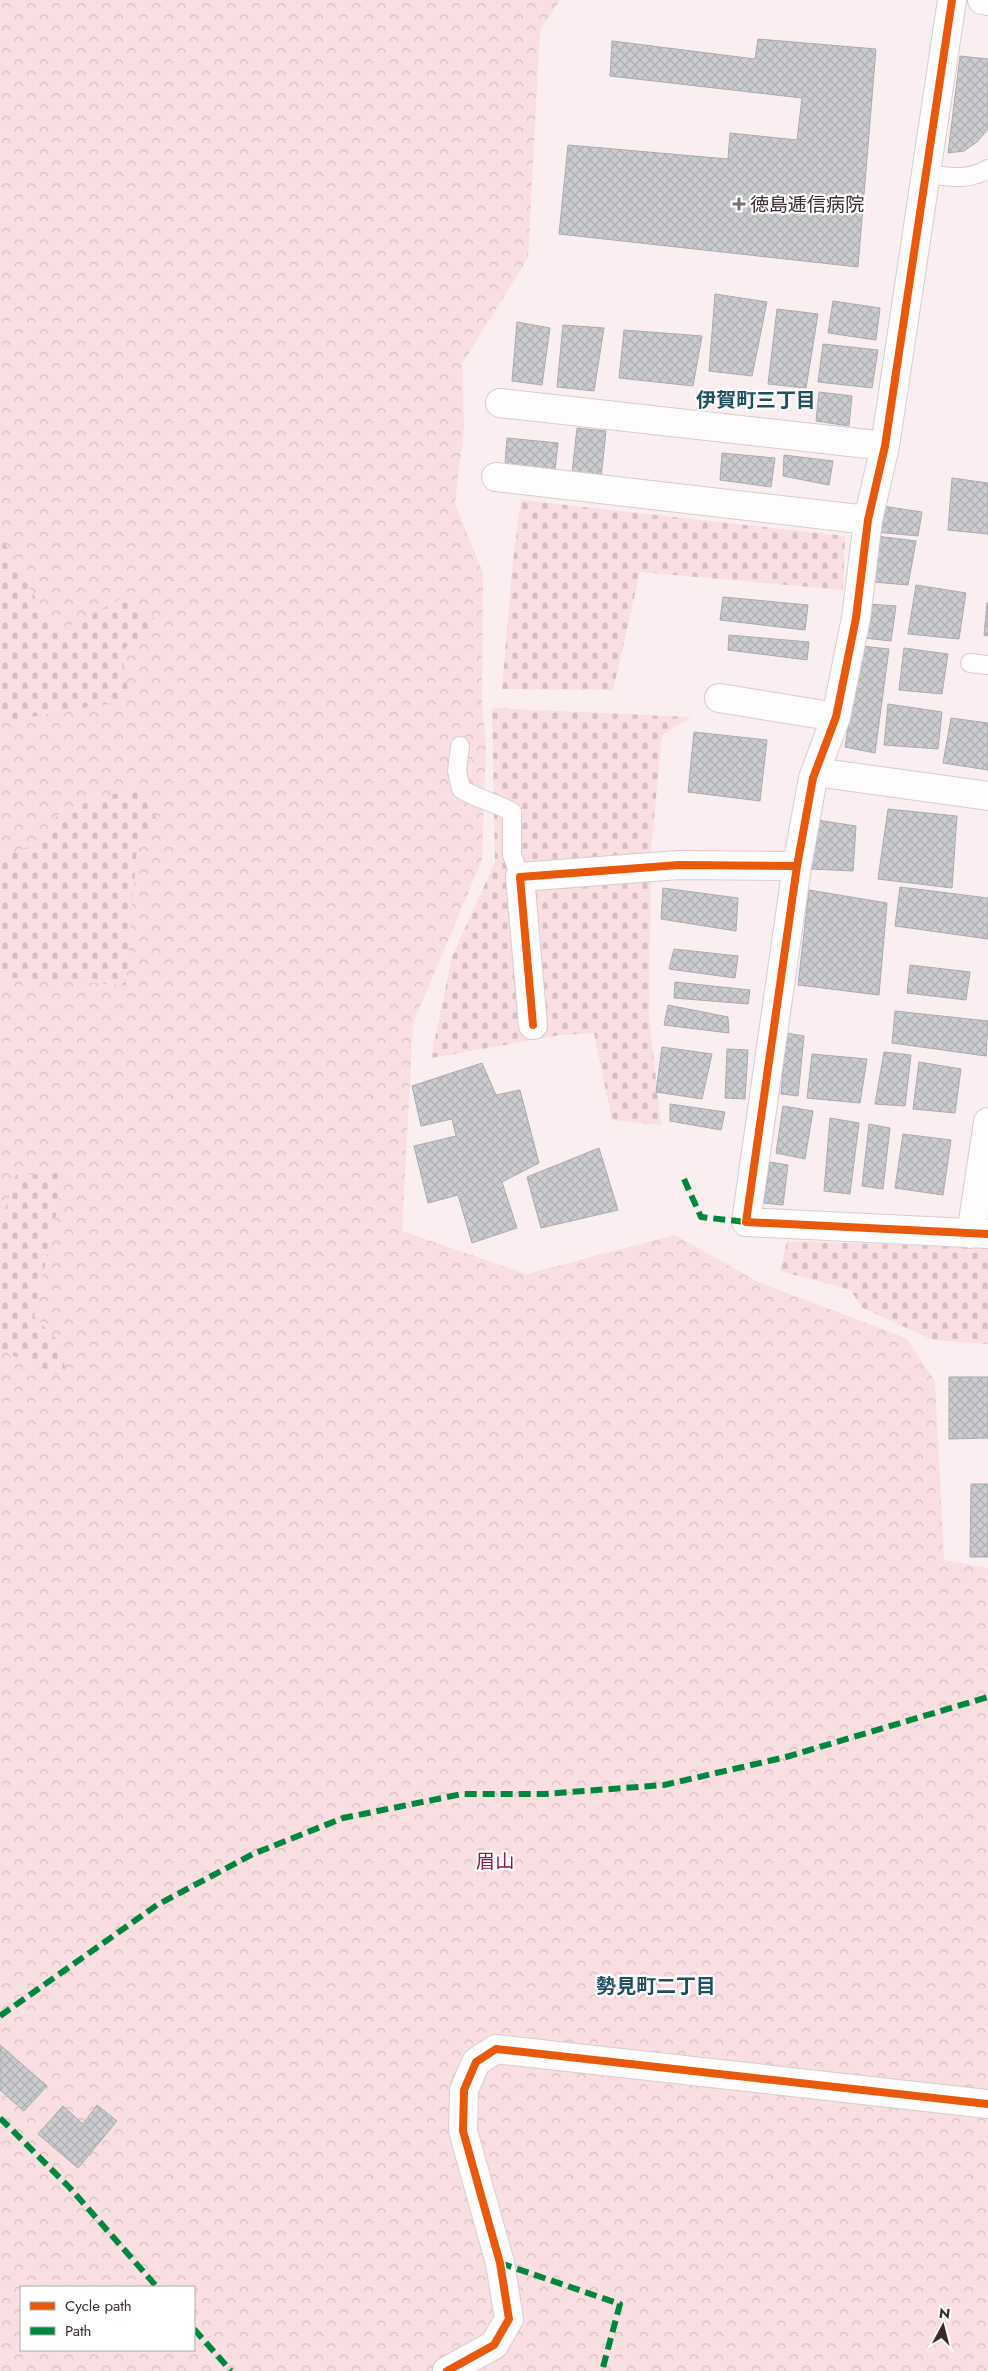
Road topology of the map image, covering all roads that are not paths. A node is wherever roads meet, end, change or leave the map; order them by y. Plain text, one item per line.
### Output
1 (952, 0) edge
2 (982, 0) edge
3 (988, 1) edge
4 (988, 169) edge
5 (927, 174) junction
6 (500, 403) dead end
7 (884, 446) junction
8 (496, 477) dead end
9 (868, 520) junction
10 (970, 663) dead end
11 (988, 665) edge
12 (719, 698) dead end
13 (836, 717) junction
14 (460, 746) dead end
15 (815, 772) junction
16 (988, 796) edge
17 (797, 866) junction
18 (520, 877) junction
19 (533, 1025) dead end
20 (988, 1122) edge
21 (980, 1234) edge
22 (988, 2104) edge
23 (448, 2371) edge

1 - 5 street
2 - 3 street
4 - 5 lane
5 - 7 street
6 - 7 street
7 - 9 street
8 - 9 street
9 - 13 street
10 - 11 lane
12 - 13 street
13 - 15 street
14 - 18 lane
15 - 16 street
15 - 17 street
17 - 18 street
17 - 21 street
18 - 19 street
20 - 21 street
22 - 23 street

